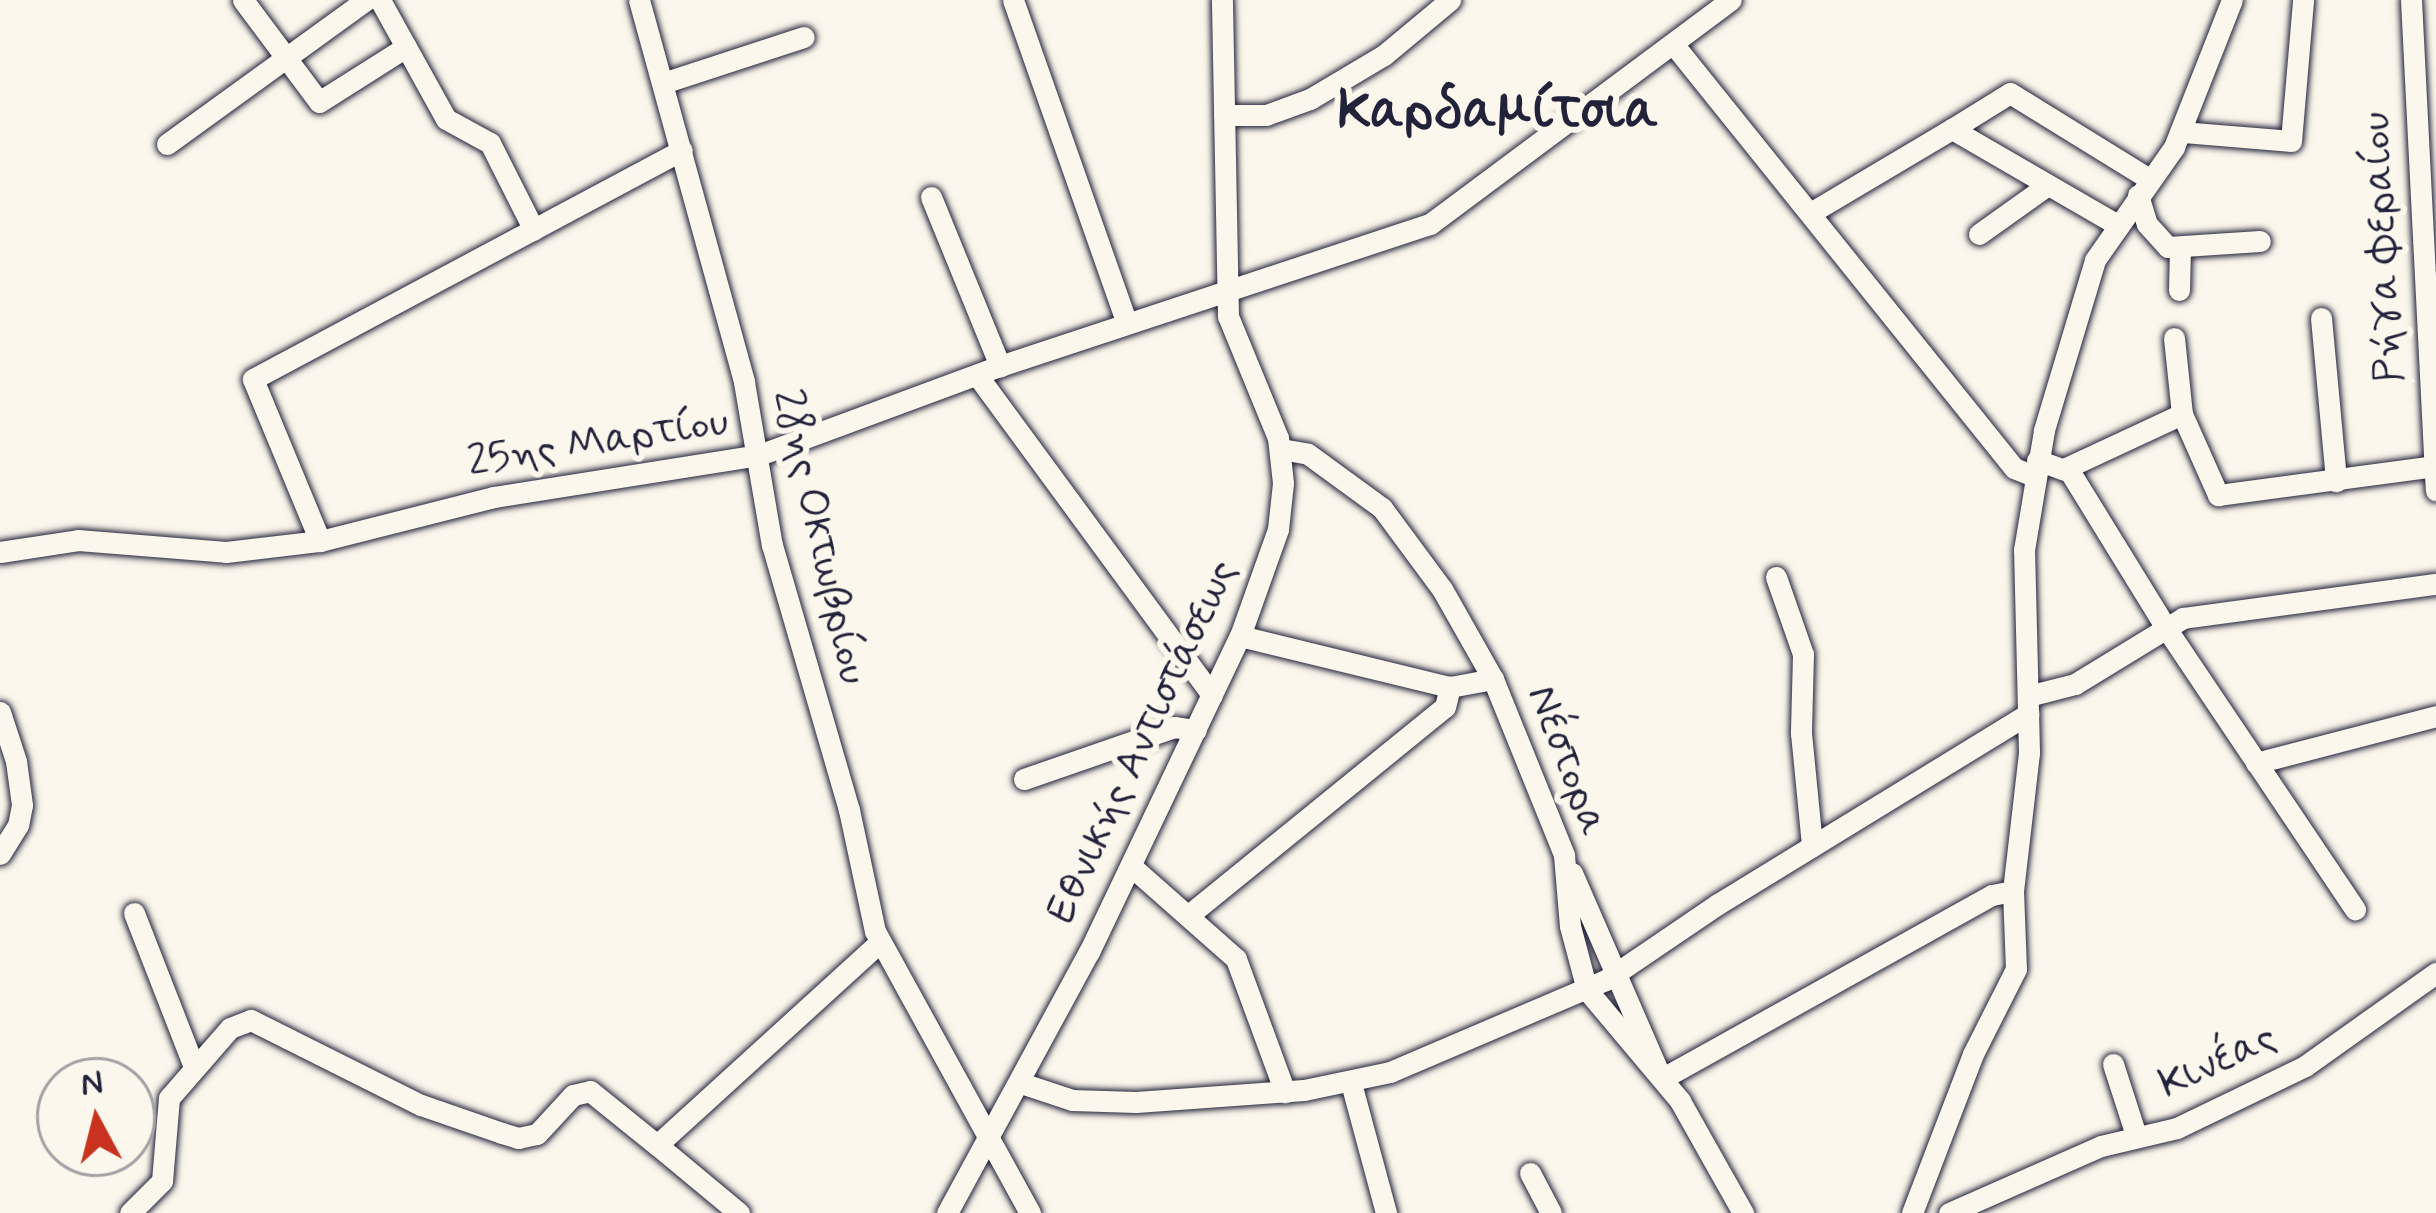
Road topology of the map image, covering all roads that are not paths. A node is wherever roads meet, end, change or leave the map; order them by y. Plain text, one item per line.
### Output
1 (243, 0) edge
2 (366, 0) edge
3 (380, 0) edge
4 (639, 0) edge
5 (1013, 0) edge
6 (1222, 0) edge
7 (1450, 0) edge
8 (1730, 0) edge
9 (2232, 0) edge
10 (2303, 0) edge
11 (2411, 0) edge
12 (805, 37) dead end
13 (1674, 45) junction
14 (406, 47) junction
15 (283, 55) junction
16 (662, 83) junction
17 (1224, 115) junction
18 (1952, 129) junction
19 (2182, 132) junction
20 (167, 144) dead end
21 (682, 150) junction
22 (2045, 187) junction
23 (2144, 187) junction
24 (931, 197) dead end
25 (1812, 212) junction
26 (2116, 224) junction
27 (534, 230) junction
28 (1979, 234) dead end
29 (2260, 241) dead end
30 (2180, 249) junction
31 (2179, 290) dead end
32 (1227, 293) junction
33 (2321, 319) dead end
34 (1127, 324) junction
35 (2174, 338) dead end
36 (1000, 366) junction
37 (977, 375) junction
38 (2182, 414) junction
39 (1281, 449) junction
40 (759, 455) junction
41 (2434, 466) edge
42 (2036, 468) junction
43 (2066, 468) junction
44 (2336, 481) junction
45 (2436, 490) edge
46 (320, 542) junction
47 (0, 552) edge
48 (1776, 577) dead end
49 (2436, 584) edge
50 (2166, 628) junction
51 (1240, 636) junction
52 (1492, 679) junction
53 (1450, 687) junction
54 (1212, 695) junction
55 (2028, 705) junction
56 (0, 712) edge
57 (2436, 716) edge
58 (1196, 730) junction
59 (2256, 763) junction
60 (1024, 778) dead end
61 (1812, 846) junction
62 (0, 854) edge
63 (1564, 855) junction
64 (1131, 866) junction
65 (2013, 890) junction
66 (2355, 909) dead end
67 (134, 913) dead end
68 (1190, 914) junction
69 (879, 943) junction
70 (2436, 973) edge
71 (1616, 974) junction
72 (1587, 990) junction
73 (2113, 1064) dead end
74 (194, 1066) junction
75 (1661, 1077) junction
76 (1022, 1083) junction
77 (1351, 1083) junction
78 (1285, 1092) junction
79 (2136, 1135) junction
80 (991, 1139) junction
81 (657, 1145) junction
82 (1531, 1173) dead end
83 (130, 1213) edge
84 (739, 1213) edge
85 (947, 1213) edge
86 (1030, 1213) edge
87 (1386, 1213) edge
88 (1551, 1213) edge
89 (1743, 1213) edge
90 (1912, 1213) edge
91 (1948, 1213) edge

1 - 15 street
2 - 15 street
3 - 14 street
4 - 16 street, 28ης Οκτωβρίου
5 - 34 street
6 - 17 street, Εθνικής Αντιστάσεως
7 - 17 street
8 - 13 street
9 - 19 street
10 - 19 street
11 - 41 street, Ρήγα Φεραίου
12 - 16 street
13 - 25 street
13 - 32 street
14 - 15 street
14 - 27 street
15 - 20 street
16 - 21 street, 28ης Οκτωβρίου
17 - 32 street, Εθνικής Αντιστάσεως
18 - 22 street
18 - 23 street
18 - 25 street
19 - 23 street
21 - 27 street
21 - 40 street, 28ης Οκτωβρίου
22 - 26 street
22 - 28 street
23 - 26 street
23 - 30 street
24 - 36 street
25 - 42 street
26 - 42 street
27 - 46 street
29 - 30 street
30 - 31 street
32 - 34 street, 25ης Μαρτίου
32 - 39 street, Εθνικής Αντιστάσεως
33 - 44 street
34 - 36 street, 25ης Μαρτίου
35 - 38 street
36 - 37 street, 25ης Μαρτίου
37 - 40 street, 25ης Μαρτίου
37 - 54 street
38 - 43 street
38 - 44 street
39 - 51 street, Εθνικής Αντιστάσεως
39 - 52 street, Νέστορα
40 - 46 street, 25ης Μαρτίου
40 - 69 street, 28ης Οκτωβρίου
41 - 44 street
41 - 45 street, Ρήγα Φεραίου
42 - 43 street
42 - 55 street
43 - 50 street
46 - 47 street, 25ης Μαρτίου
48 - 61 street
49 - 50 street
50 - 55 street
50 - 59 street
51 - 53 street
51 - 54 street, Εθνικής Αντιστάσεως
52 - 53 street
52 - 63 street, Νέστορα
53 - 68 street
54 - 58 street, Εθνικής Αντιστάσεως
55 - 61 street
55 - 65 street
56 - 62 street
57 - 59 street
58 - 60 street
58 - 64 street, Εθνικής Αντιστάσεως
59 - 66 street
61 - 71 street
63 - 71 street
63 - 72 street, Νέστορα
64 - 68 street
64 - 76 street, Εθνικής Αντιστάσεως
65 - 75 street
65 - 90 street
67 - 74 street
68 - 78 street
69 - 80 street, 28ης Οκτωβρίου
69 - 81 street
70 - 79 street, Κινέας
71 - 72 street
71 - 75 street
72 - 75 street, Νέστορα
72 - 77 street
73 - 79 street
74 - 81 street
74 - 83 street
75 - 89 street, Νέστορα
76 - 78 street
76 - 80 street, Εθνικής Αντιστάσεως
77 - 78 street
77 - 87 street
79 - 91 street, Κινέας
80 - 85 street, Εθνικής Αντιστάσεως
80 - 86 street, 28ης Οκτωβρίου
81 - 84 street
82 - 88 street

